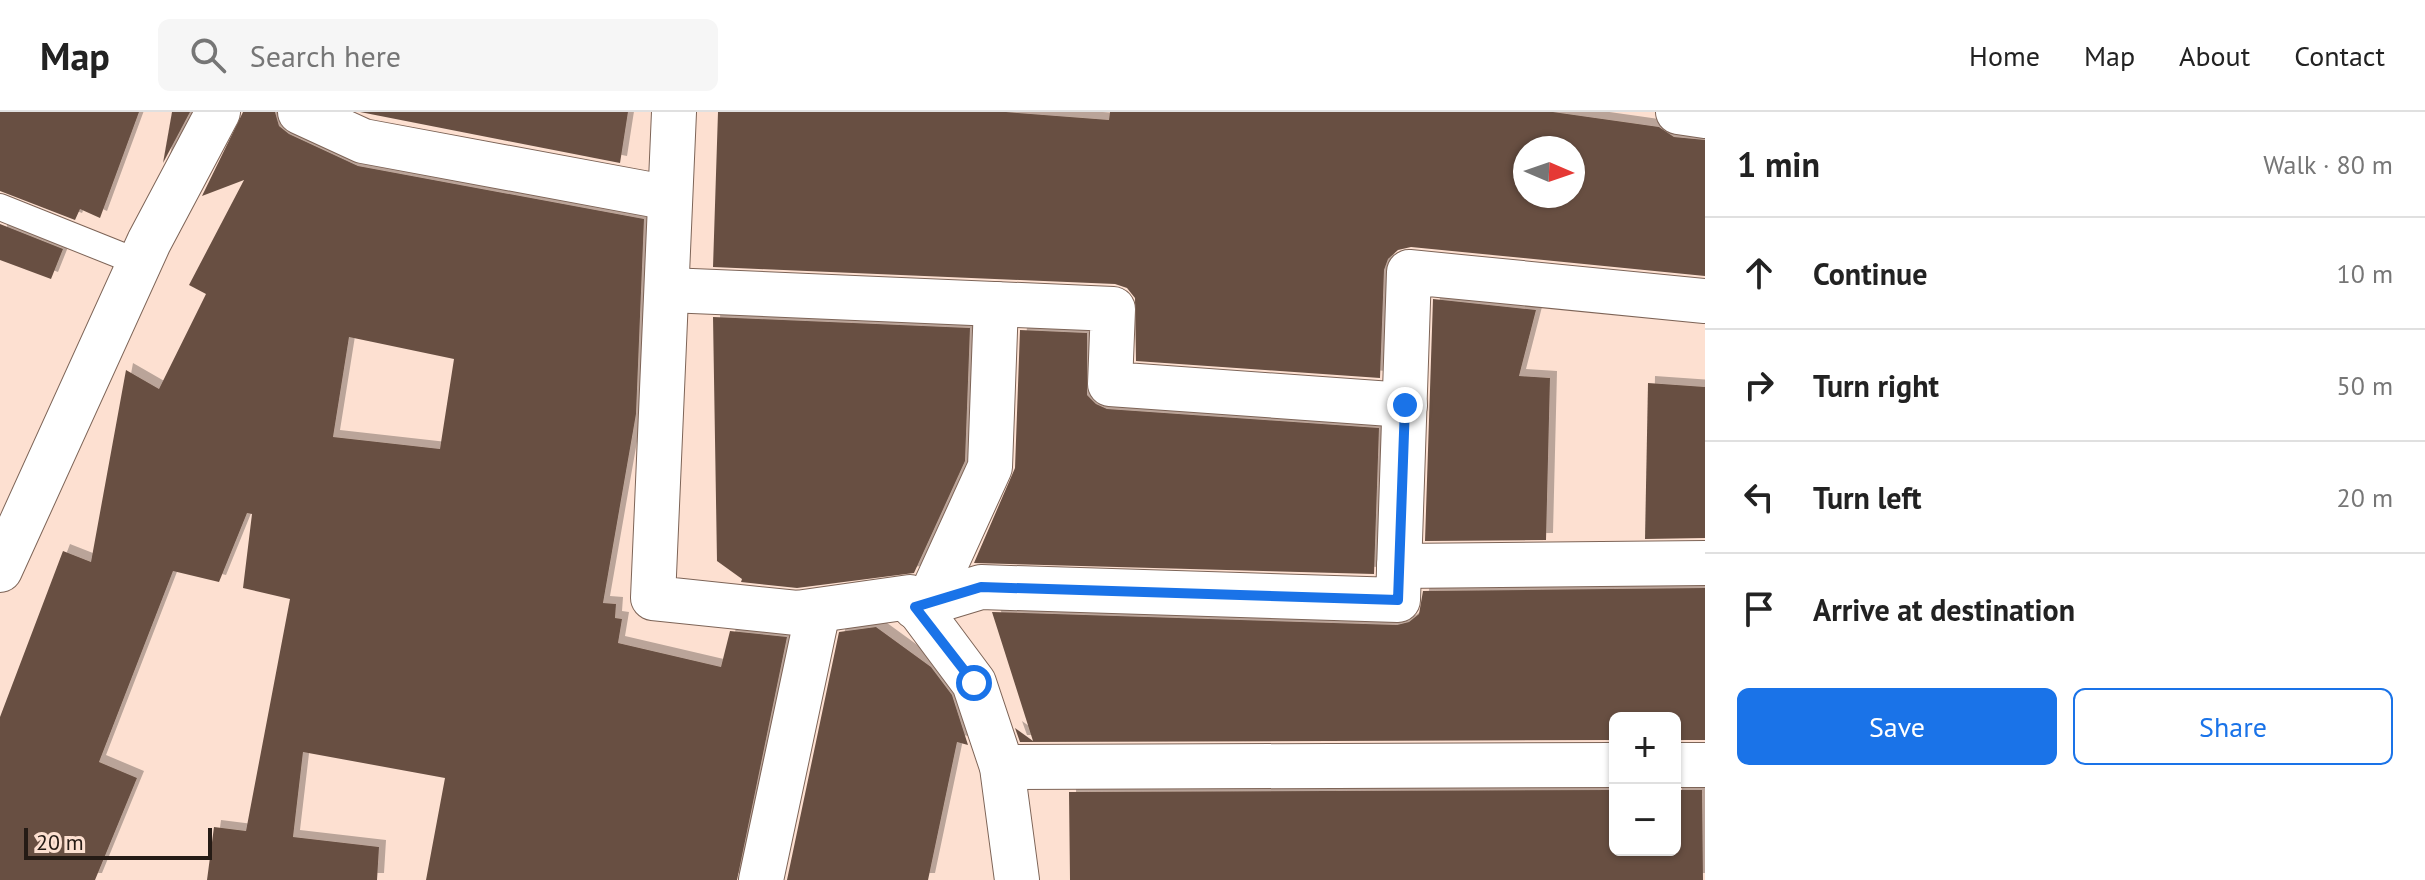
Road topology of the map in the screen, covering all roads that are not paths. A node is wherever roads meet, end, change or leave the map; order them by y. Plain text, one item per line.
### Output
1 (218, 112) edge
2 (300, 112) edge
3 (674, 112) edge
4 (1678, 112) edge
5 (1705, 116) edge
6 (670, 198) junction
7 (0, 207) edge
8 (140, 263) junction
9 (668, 290) junction
10 (1705, 301) edge
11 (996, 304) junction
12 (1405, 405) junction
13 (1705, 563) edge
14 (1399, 566) junction
15 (0, 570) edge
16 (922, 605) junction
17 (818, 611) junction
18 (1609, 765) edge
19 (1681, 765) edge
20 (1705, 765) edge
21 (1002, 767) junction
22 (761, 880) edge
23 (1017, 880) edge

1 - 8 street
2 - 6 street
3 - 6 street
4 - 5 street
6 - 9 street
7 - 8 lane
8 - 15 street
9 - 11 street
9 - 17 street
10 - 12 street
11 - 12 street
11 - 16 street
12 - 14 street
13 - 14 street
14 - 16 street
16 - 17 street
16 - 21 street
17 - 22 street
18 - 21 street
19 - 20 street
21 - 23 street

